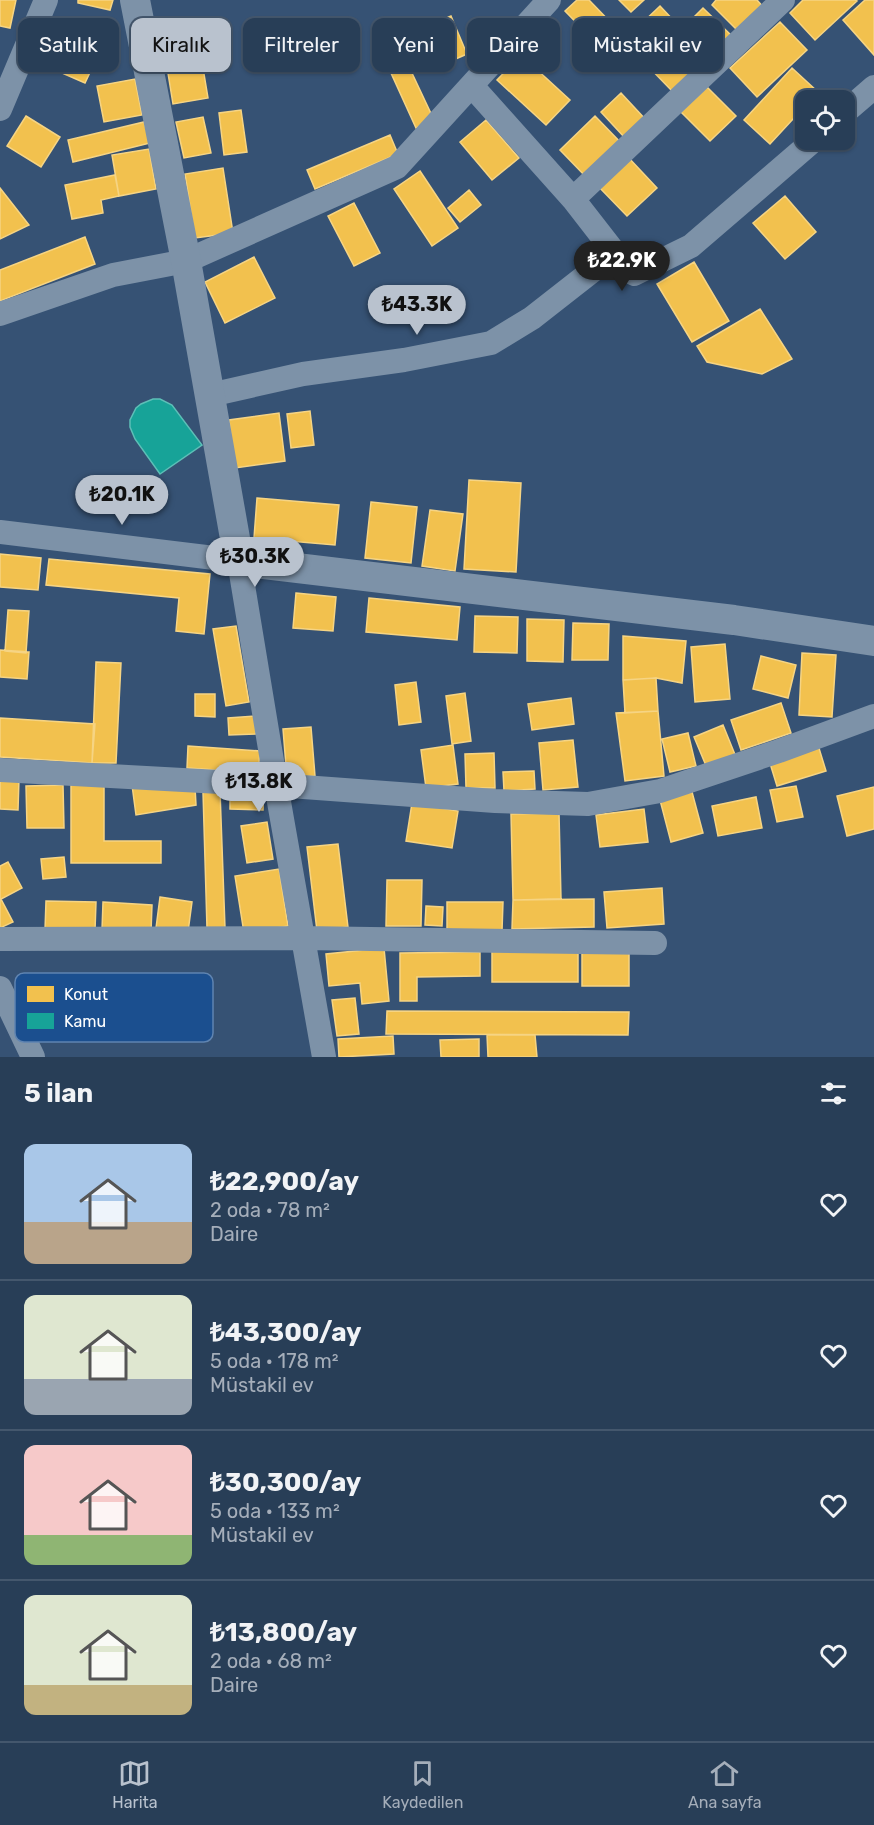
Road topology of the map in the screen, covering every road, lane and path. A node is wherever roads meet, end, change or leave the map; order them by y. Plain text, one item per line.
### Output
1 (46, 0) edge
2 (135, 0) edge
3 (549, 0) edge
4 (783, 0) edge
5 (472, 86) junction
6 (874, 87) edge
7 (855, 103) edge
8 (0, 109) edge
9 (802, 150) edge
10 (573, 199) junction
11 (615, 254) junction
12 (186, 261) junction
13 (0, 314) edge
14 (210, 395) junction
15 (0, 532) edge
16 (239, 561) junction
17 (874, 641) edge
18 (874, 716) edge
19 (0, 770) edge
20 (276, 785) junction
21 (302, 938) junction
22 (0, 939) edge
23 (655, 944) dead end
24 (0, 988) edge
25 (15, 1019) edge
26 (26, 1042) edge
27 (33, 1057) edge
28 (324, 1057) edge

1 - 8 street
2 - 12 street
3 - 5 street
4 - 10 street
5 - 10 street
5 - 12 street
6 - 7 street
9 - 11 street
10 - 11 street
11 - 14 street
12 - 13 street
12 - 14 street
14 - 16 street
15 - 16 street
16 - 17 street
16 - 20 street
18 - 20 street
19 - 20 street
20 - 21 street
21 - 22 street
21 - 23 street
21 - 28 street
24 - 25 street
26 - 27 street

